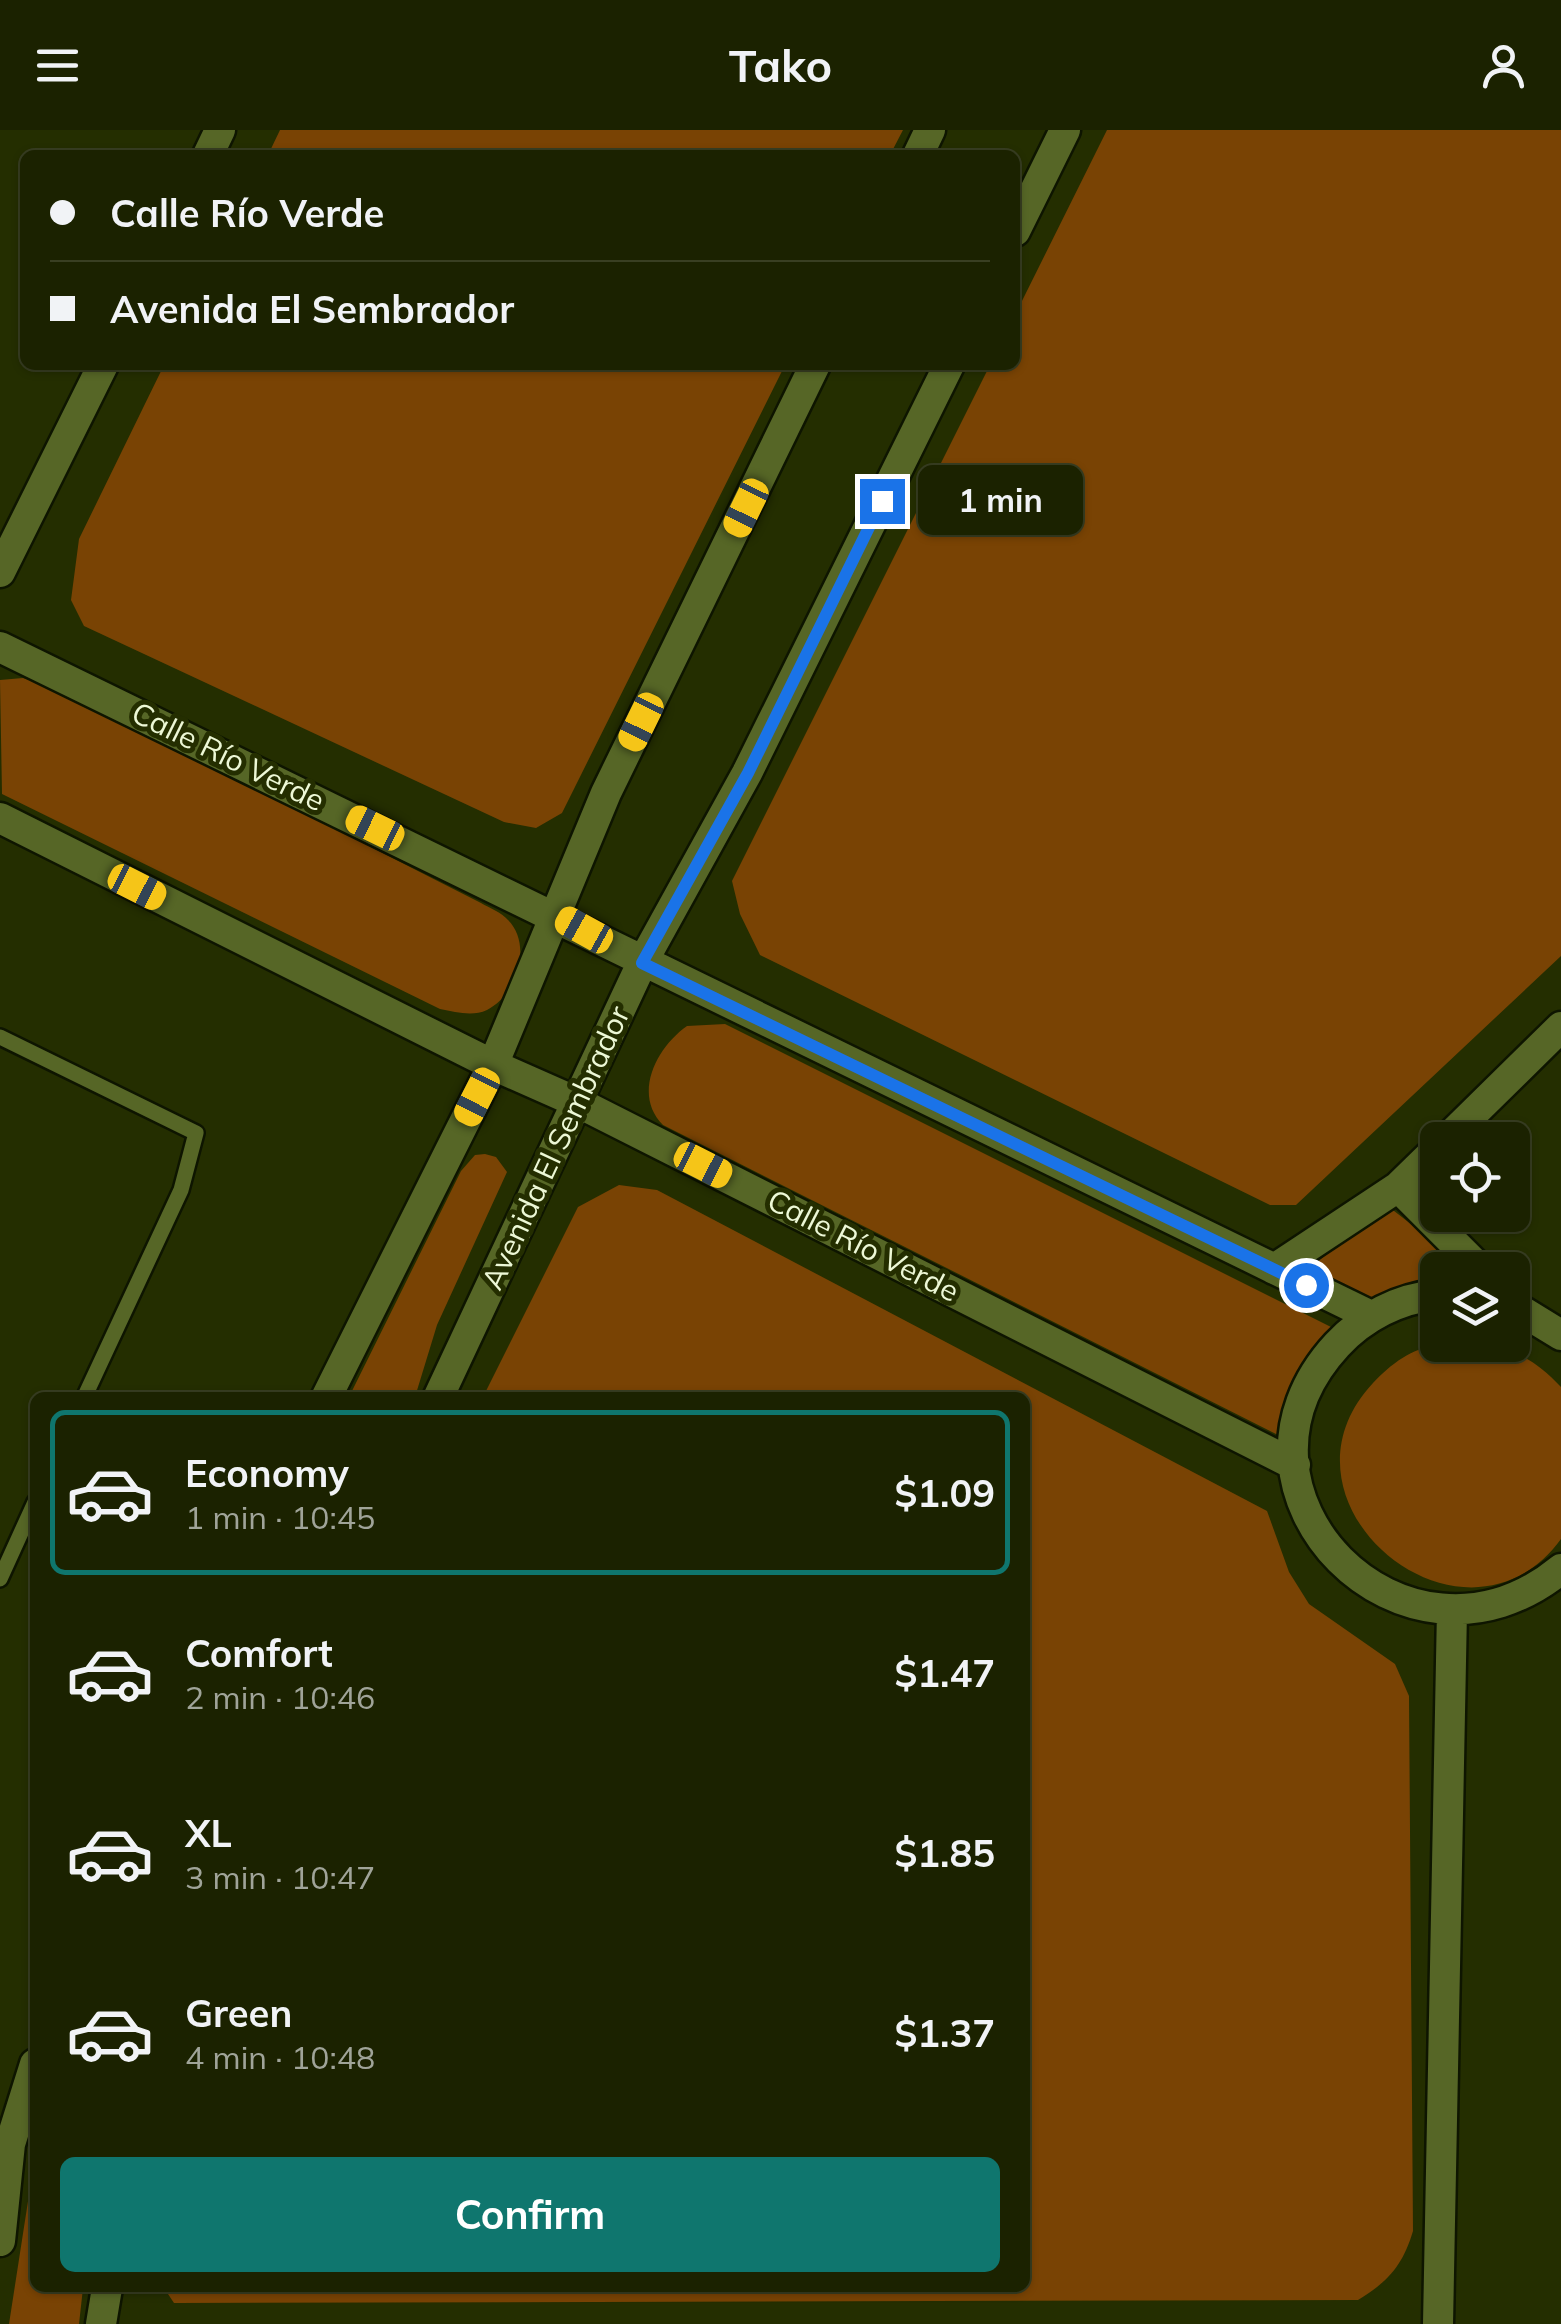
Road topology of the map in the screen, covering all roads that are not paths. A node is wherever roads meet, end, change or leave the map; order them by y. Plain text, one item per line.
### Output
1 (1065, 130) edge
2 (1020, 221) edge
3 (101, 370) edge
4 (813, 370) edge
5 (947, 370) edge
6 (0, 572) edge
7 (0, 647) edge
8 (0, 818) edge
9 (554, 914) junction
10 (642, 963) junction
11 (1561, 1027) edge
12 (0, 1037) edge
13 (492, 1065) junction
14 (579, 1103) junction
15 (1464, 1122) edge
16 (1420, 1166) edge
17 (1398, 1187) junction
18 (1463, 1252) edge
19 (1274, 1269) junction
20 (1420, 1299) edge
21 (1530, 1315) edge
22 (1371, 1316) junction
23 (1561, 1335) edge
24 (87, 1392) edge
25 (329, 1392) edge
26 (441, 1392) edge
27 (1295, 1465) junction
28 (30, 1512) edge
29 (18, 1537) junction
30 (30, 1543) edge
31 (1561, 1569) edge
32 (0, 1579) edge
33 (1452, 1610) junction
34 (30, 2078) edge
35 (5, 2148) edge
36 (0, 2241) edge
37 (106, 2292) edge
38 (101, 2324) edge
39 (1438, 2324) edge

1 - 2 street
3 - 6 street
4 - 9 street
5 - 10 street, Avenida El Sembrador
7 - 9 street, Calle Río Verde
8 - 13 street, Calle Río Verde
9 - 10 street, Calle Río Verde
9 - 13 street
10 - 14 street, Avenida El Sembrador
10 - 19 street, Calle Río Verde
11 - 15 street
12 - 24 lane
13 - 14 street, Calle Río Verde
13 - 25 street
14 - 26 street, Avenida El Sembrador
14 - 27 street, Calle Río Verde
16 - 17 street
17 - 18 street
17 - 19 street
19 - 22 street, Calle Río Verde
20 - 22 street
21 - 23 street
22 - 27 street
27 - 33 street
28 - 29 lane
29 - 30 lane
29 - 32 lane
31 - 33 street
33 - 39 street
34 - 35 street
35 - 36 street
37 - 38 street

